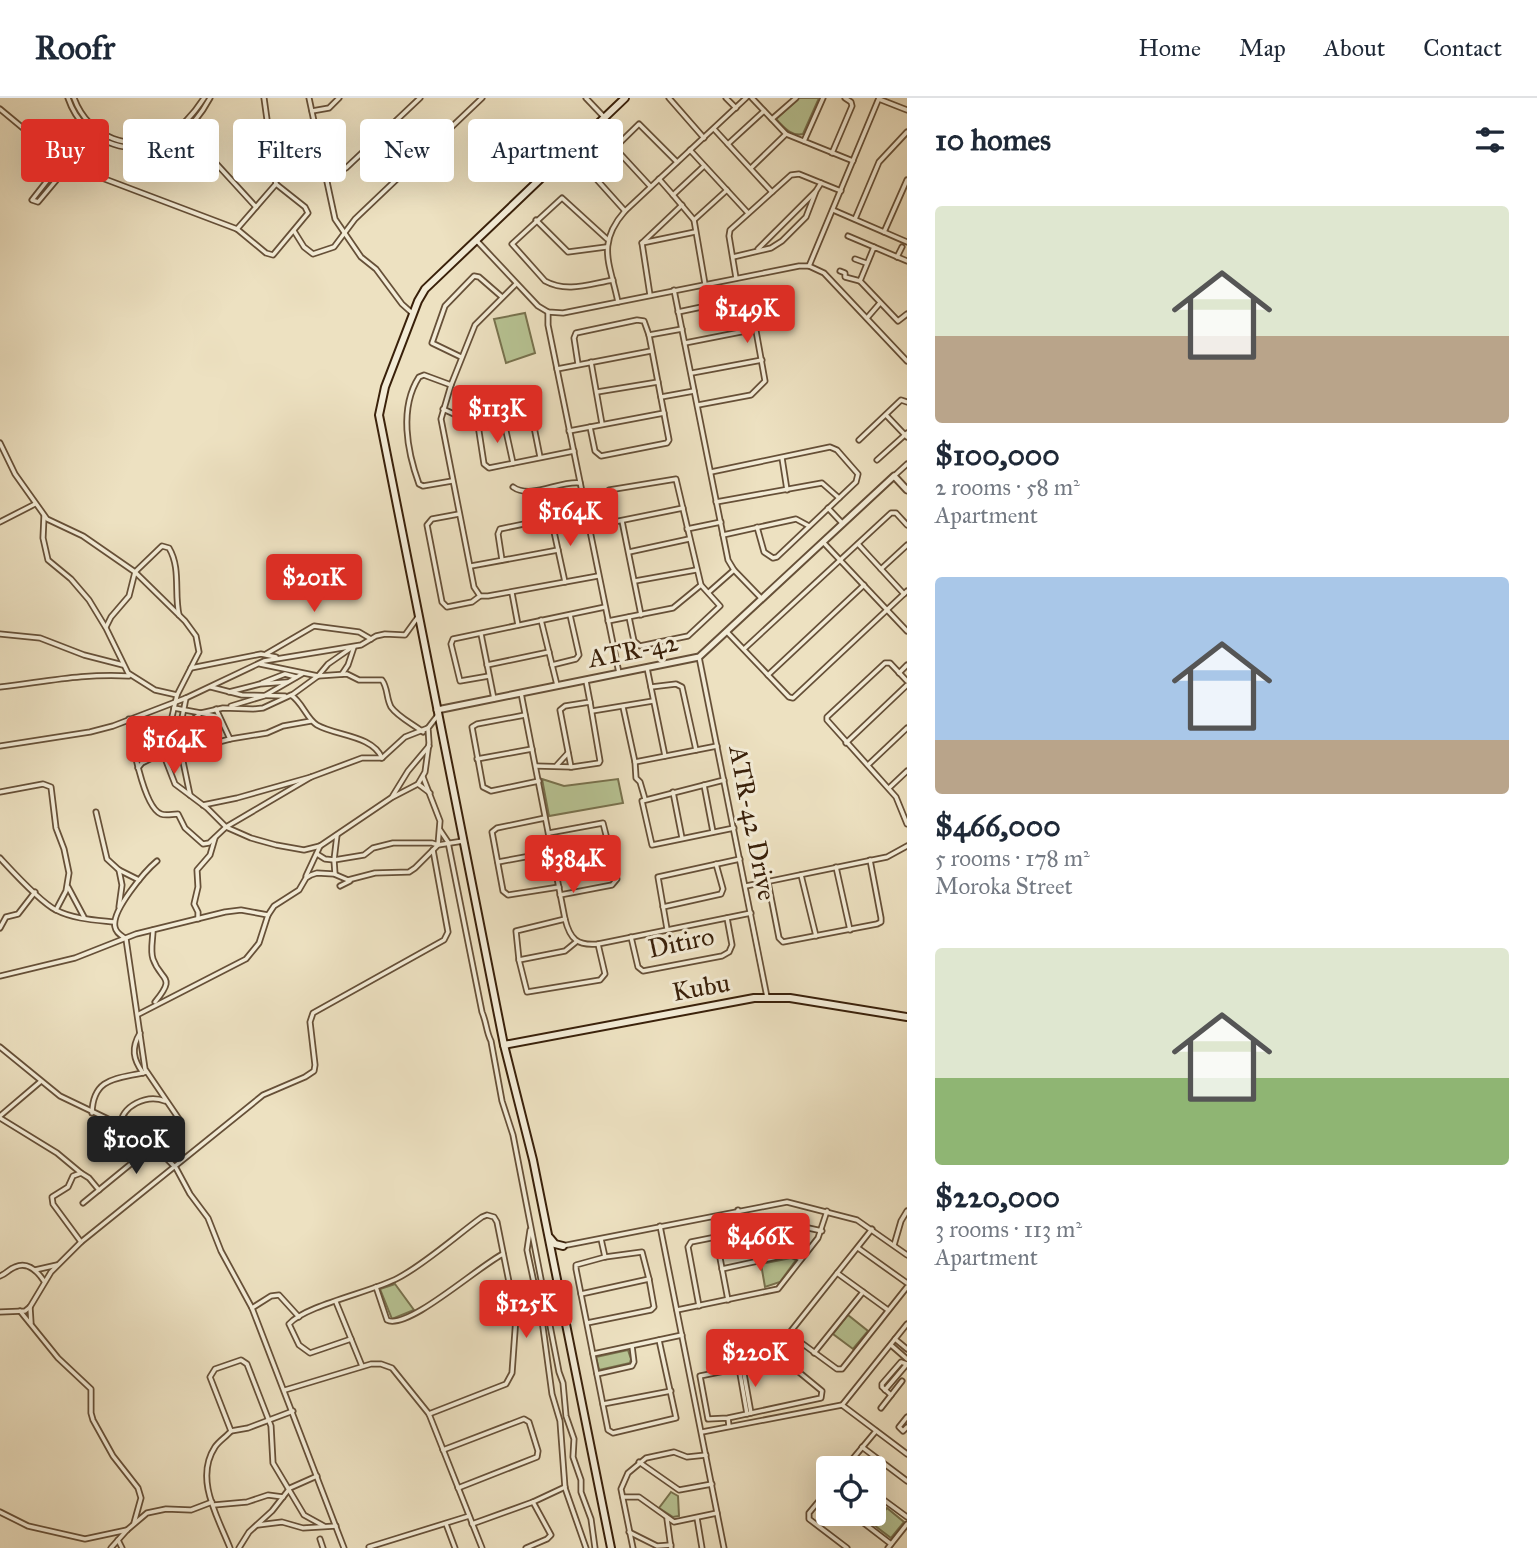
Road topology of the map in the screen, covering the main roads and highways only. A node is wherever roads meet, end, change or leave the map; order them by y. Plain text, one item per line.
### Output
1 (625, 98) edge
2 (907, 1017) edge
3 (515, 1043) junction
4 (504, 1045) junction
5 (506, 1056) junction
6 (547, 1233) junction
7 (552, 1257) junction
8 (611, 1548) edge

1 - 4 main road
2 - 3 main road, Kubu
3 - 4 main road, Kubu
3 - 5 main road
4 - 5 main road
5 - 6 main road
6 - 7 main road
6 - 7 main road
7 - 8 main road

